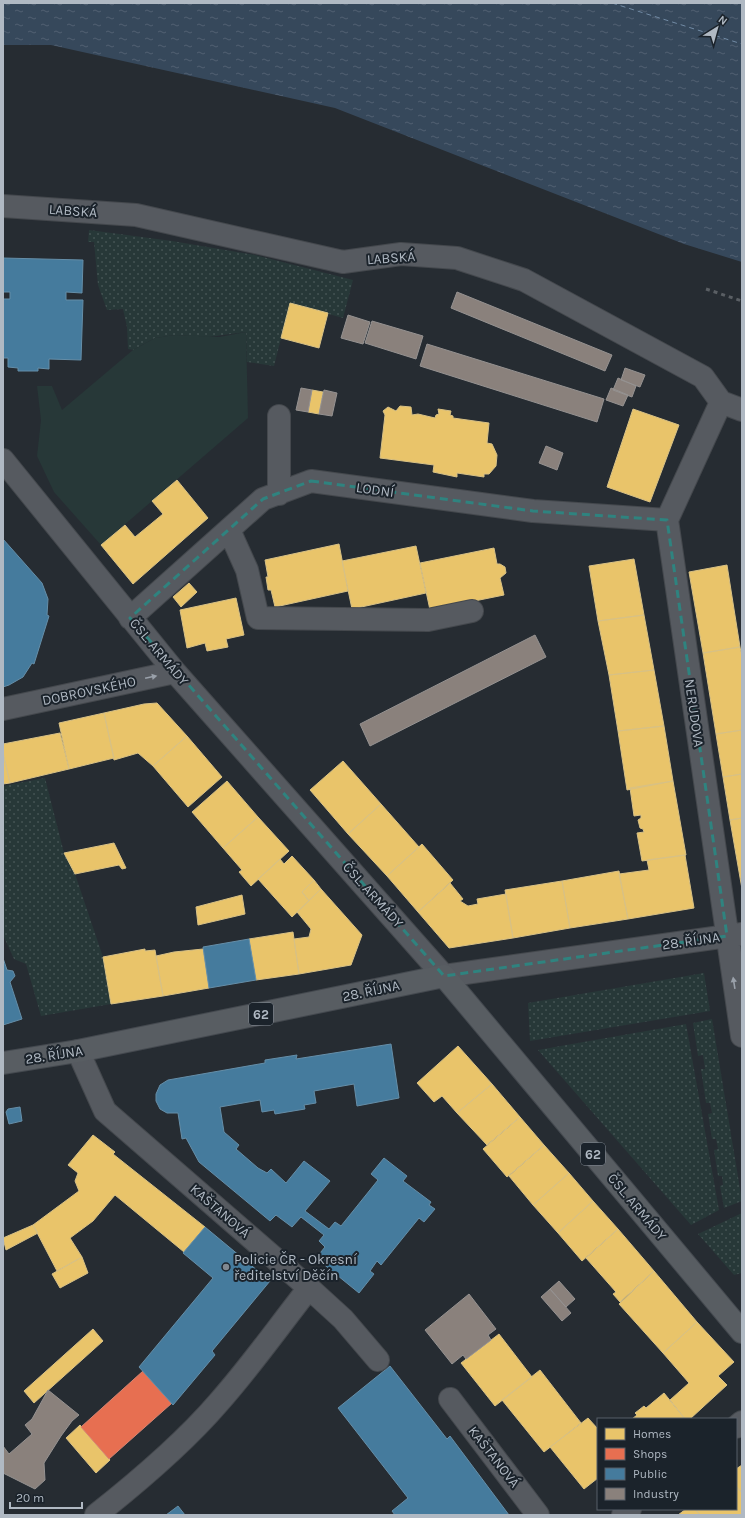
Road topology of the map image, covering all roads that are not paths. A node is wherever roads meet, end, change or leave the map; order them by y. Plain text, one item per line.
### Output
1 (3, 206) edge
2 (721, 402) junction
3 (742, 410) edge
4 (279, 416) dead end
5 (3, 460) edge
6 (279, 494) junction
7 (666, 520) junction
8 (229, 530) junction
9 (472, 611) dead end
10 (130, 618) junction
11 (175, 672) junction
12 (3, 709) edge
13 (734, 935) edge
14 (444, 976) junction
15 (742, 1036) edge
16 (78, 1051) junction
17 (3, 1063) edge
18 (309, 1288) junction
19 (742, 1332) edge
20 (378, 1360) dead end
21 (450, 1399) dead end
22 (96, 1515) edge
23 (538, 1515) edge

1 - 2 street, LABSKÁ
2 - 3 street
2 - 7 street
4 - 6 street
5 - 10 street, ČSL. ARMÁDY
6 - 7 street, LODNÍ
6 - 8 street, LODNÍ
7 - 13 street, NERUDOVA
8 - 9 street
8 - 10 street, LODNÍ
10 - 11 street, ČSL. ARMÁDY
12 -> 11 street, DOBROVSKÉHO
11 - 14 street, ČSL. ARMÁDY
13 - 14 street, 28. ŘÍJNA
15 -> 13 street, NERUDOVA
14 - 16 main road, 28. ŘÍJNA / 62
14 - 19 main road, ČSL. ARMÁDY / 62
16 - 17 main road, 28. ŘÍJNA / 62
16 - 18 street, KAŠTANOVÁ
18 - 20 street, KAŠTANOVÁ
18 - 22 street
21 - 23 street, KAŠTANOVÁ

